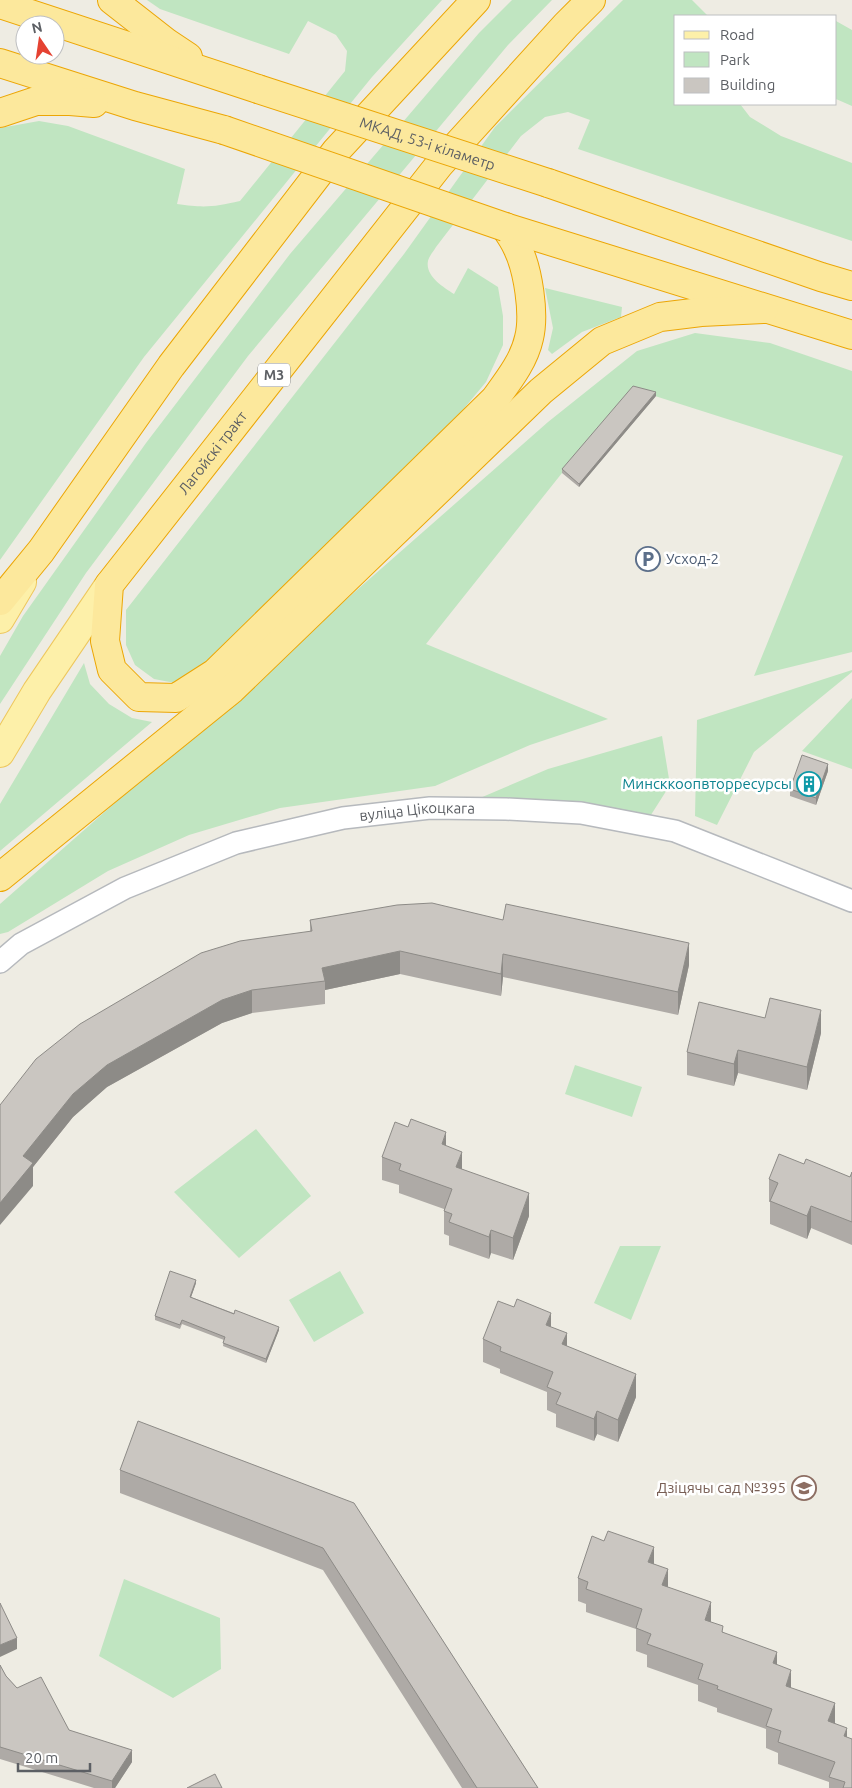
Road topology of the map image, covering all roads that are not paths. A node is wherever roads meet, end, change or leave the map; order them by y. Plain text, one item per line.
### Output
1 (112, 0) edge
2 (476, 0) edge
3 (591, 0) edge
4 (0, 4) edge
5 (0, 62) edge
6 (214, 74) junction
7 (135, 106) junction
8 (0, 113) edge
9 (505, 227) junction
10 (821, 277) junction
11 (852, 281) edge
12 (852, 286) edge
13 (764, 309) junction
14 (852, 335) edge
15 (42, 551) junction
16 (109, 585) junction
17 (0, 601) edge
18 (0, 619) edge
19 (0, 752) edge
20 (0, 877) edge
21 (852, 901) edge
22 (0, 962) edge

1 - 6 highway
2 - 15 highway
3 - 16 highway, Лагойскі тракт / М3
4 - 6 highway, МКАД, 53-і кіламетр
5 - 7 highway
6 - 10 highway, МКАД, 53-і кіламетр, bridge
7 - 8 highway
7 - 9 highway, bridge
9 - 13 highway
9 - 16 highway
10 - 11 highway
10 - 12 highway, МКАД, 53-і кіламетр
13 - 14 highway
13 - 20 highway
15 - 17 highway
15 - 18 main road
16 - 19 main road, Лагойскі тракт / М3
21 - 22 street, вуліца Цікоцкага

